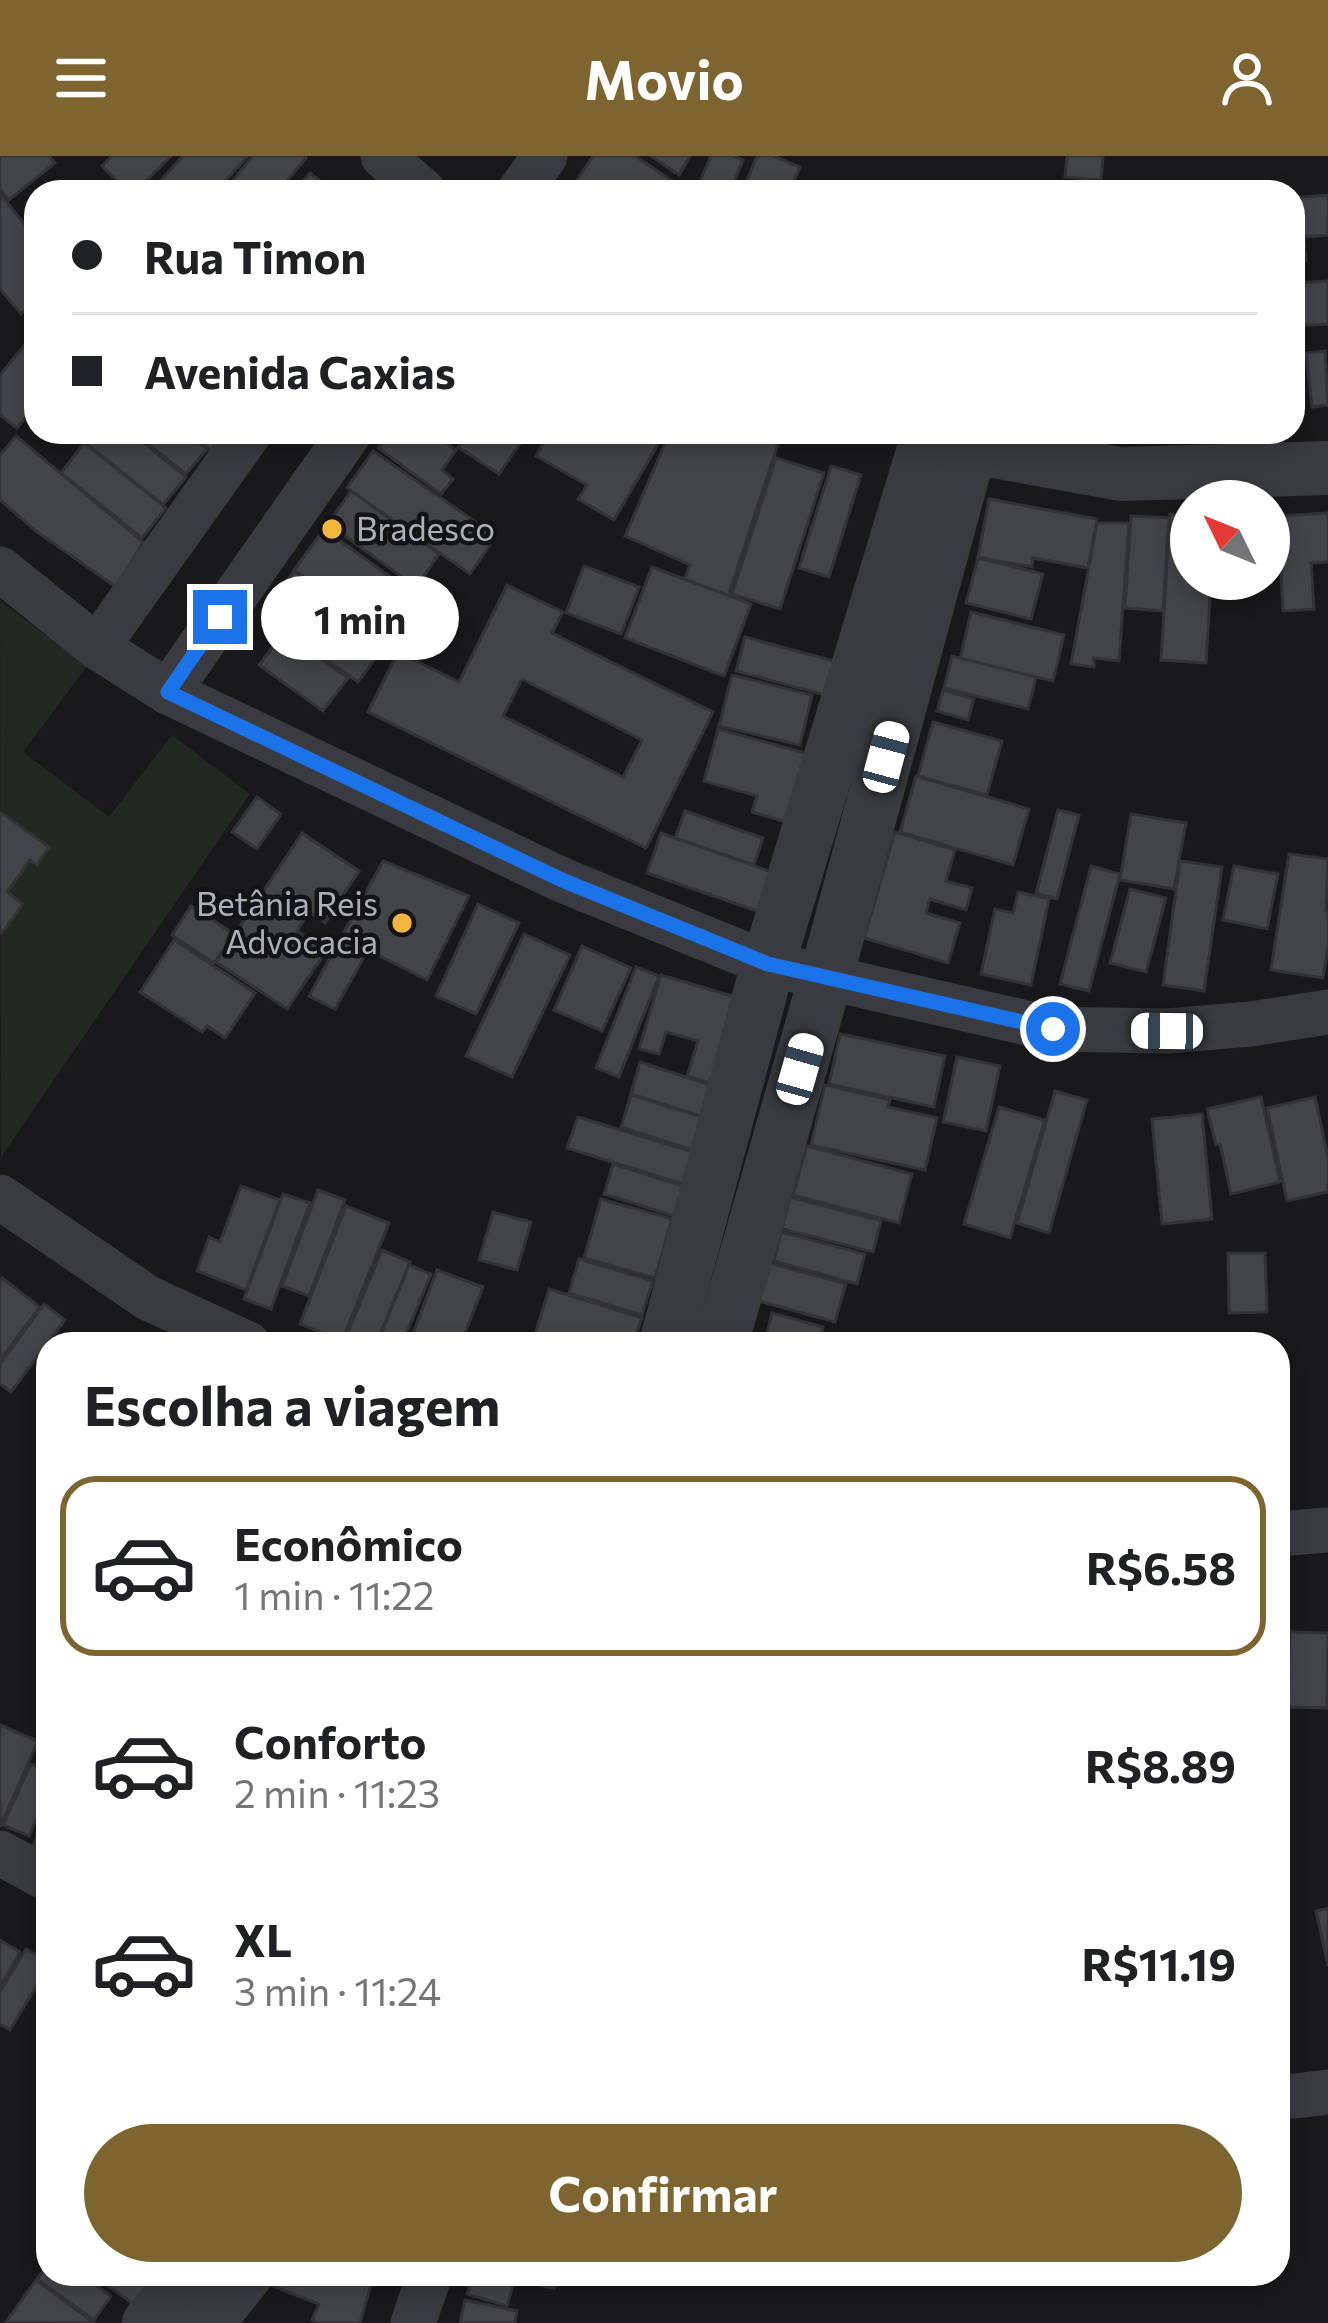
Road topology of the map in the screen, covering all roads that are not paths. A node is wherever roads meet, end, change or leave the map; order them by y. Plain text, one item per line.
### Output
1 (383, 156) edge
2 (423, 180) edge
3 (244, 444) edge
4 (339, 444) edge
5 (934, 444) edge
6 (934, 444) edge
7 (957, 444) edge
8 (1328, 468) edge
9 (0, 568) edge
10 (133, 669) junction
11 (768, 964) junction
12 (826, 977) junction
13 (1328, 1012) edge
14 (0, 1197) edge
15 (222, 1332) edge
16 (669, 1332) edge
17 (725, 1332) edge
18 (1328, 1530) edge
19 (1290, 1533) edge
20 (0, 1853) edge
21 (36, 1872) edge
22 (1328, 2092) edge
23 (1290, 2097) edge
24 (179, 2286) edge
25 (237, 2286) edge
26 (426, 2286) edge
27 (148, 2323) edge
28 (207, 2323) edge
29 (412, 2323) edge

1 - 2 street
3 - 10 street
4 - 10 street
5 - 11 street
6 - 12 street
7 - 8 street
9 - 10 street
10 - 11 street
11 - 12 street
11 - 16 street
12 - 13 street
12 - 17 street
14 - 15 street
18 - 19 street
20 - 21 street
22 - 23 street
24 - 27 street
25 - 28 street
26 - 29 street

